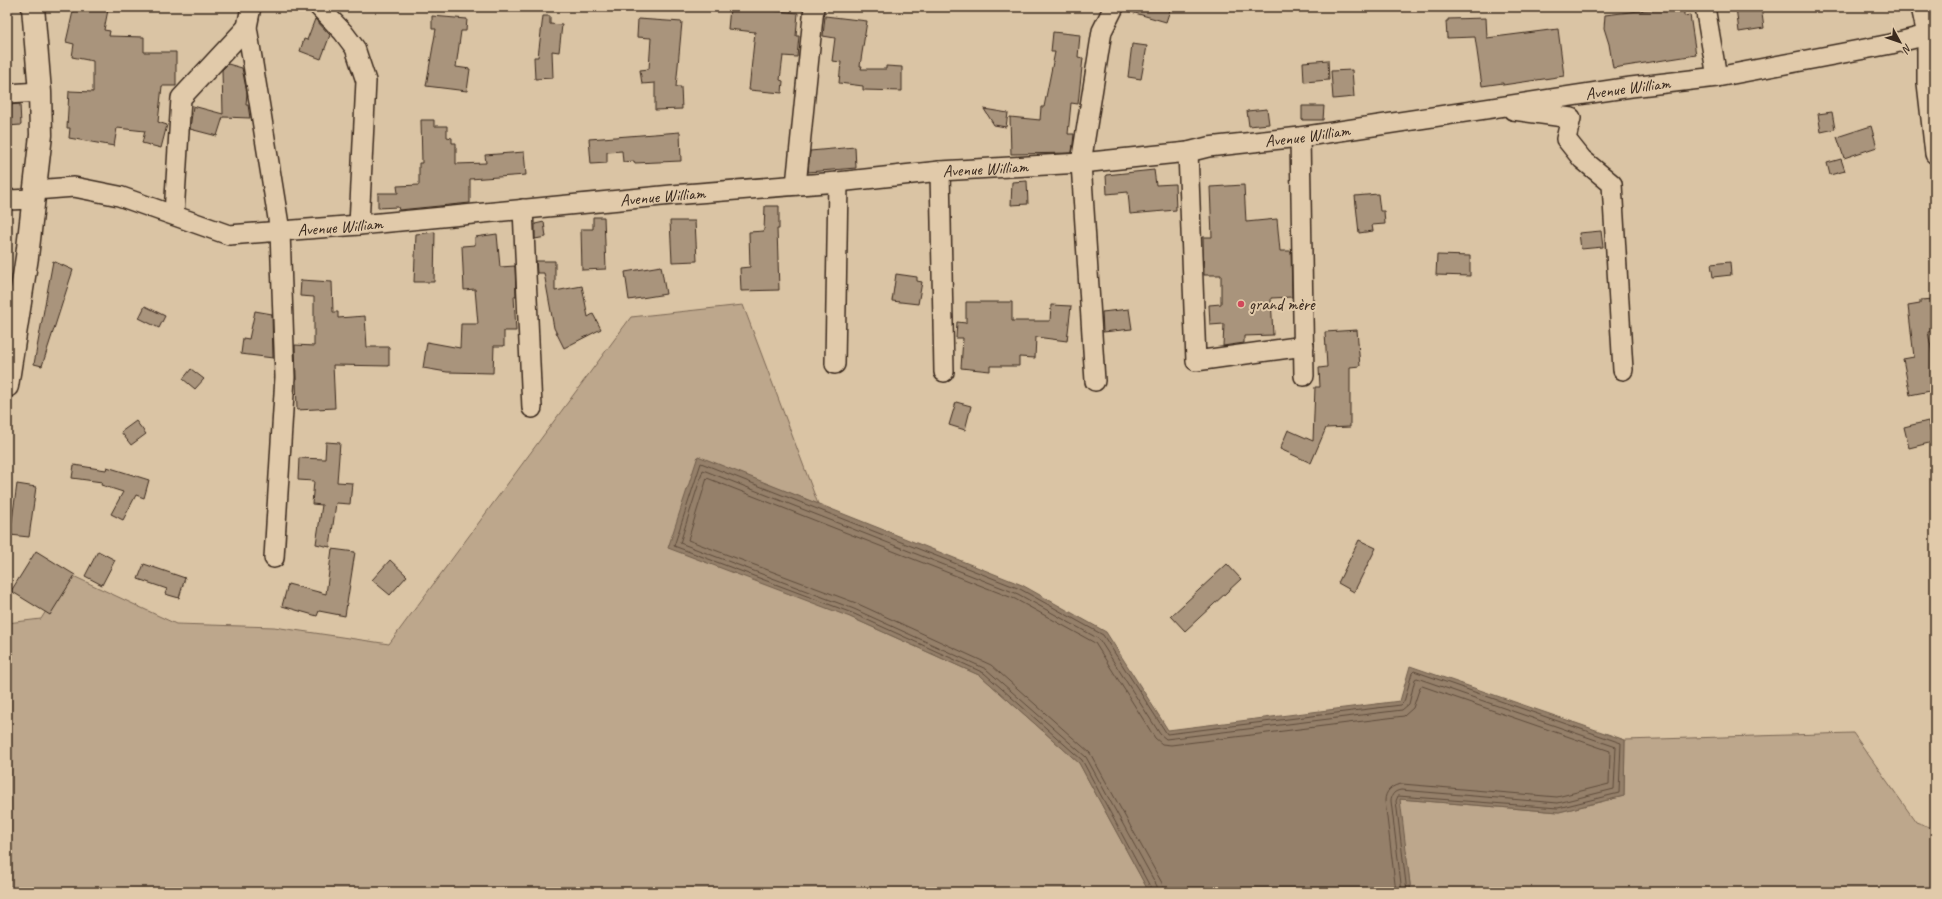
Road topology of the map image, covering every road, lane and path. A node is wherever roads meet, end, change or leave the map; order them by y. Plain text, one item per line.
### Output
1 (33, 7) edge
2 (251, 7) edge
3 (319, 7) edge
4 (814, 7) edge
5 (1114, 7) edge
6 (1705, 7) edge
7 (1921, 7) edge
8 (247, 27) junction
9 (1931, 34) edge
10 (1717, 76) junction
11 (40, 92) junction
12 (7, 94) edge
13 (1497, 107) junction
14 (1300, 137) junction
15 (1188, 152) junction
16 (1935, 154) edge
17 (1081, 163) junction
18 (940, 171) junction
19 (838, 182) junction
20 (796, 185) junction
21 (35, 195) junction
22 (7, 200) edge
23 (524, 209) junction
24 (174, 214) junction
25 (359, 225) junction
26 (280, 231) junction
27 (1304, 346) junction
28 (835, 364) dead end
29 (1623, 370) dead end
30 (944, 372) dead end
31 (1304, 376) dead end
32 (1095, 381) dead end
33 (7, 386) edge
34 (532, 408) dead end
35 (274, 558) dead end

1 - 11 highway
2 - 8 street
3 - 25 street
4 - 20 street
5 - 17 street
6 - 10 street
7 - 9 street
8 - 24 street
8 - 26 street
9 - 10 street, Avenue William
9 - 16 street
10 - 13 street, Avenue William
11 - 12 street
11 - 21 highway
13 - 14 street, Avenue William
13 - 29 street
14 - 15 street, Avenue William
14 - 27 street
15 - 17 street, Avenue William
15 - 27 street
17 - 18 street, Avenue William
17 - 32 street
18 - 19 street, Avenue William
18 - 30 street
19 - 20 street, Avenue William
19 - 28 street
20 - 23 street, Avenue William
21 - 22 street, Avenue William
21 - 24 street, Avenue William
21 - 33 highway
23 - 25 street, Avenue William
23 - 34 street
24 - 26 street, Avenue William
25 - 26 street, Avenue William
26 - 35 street
27 - 31 street

